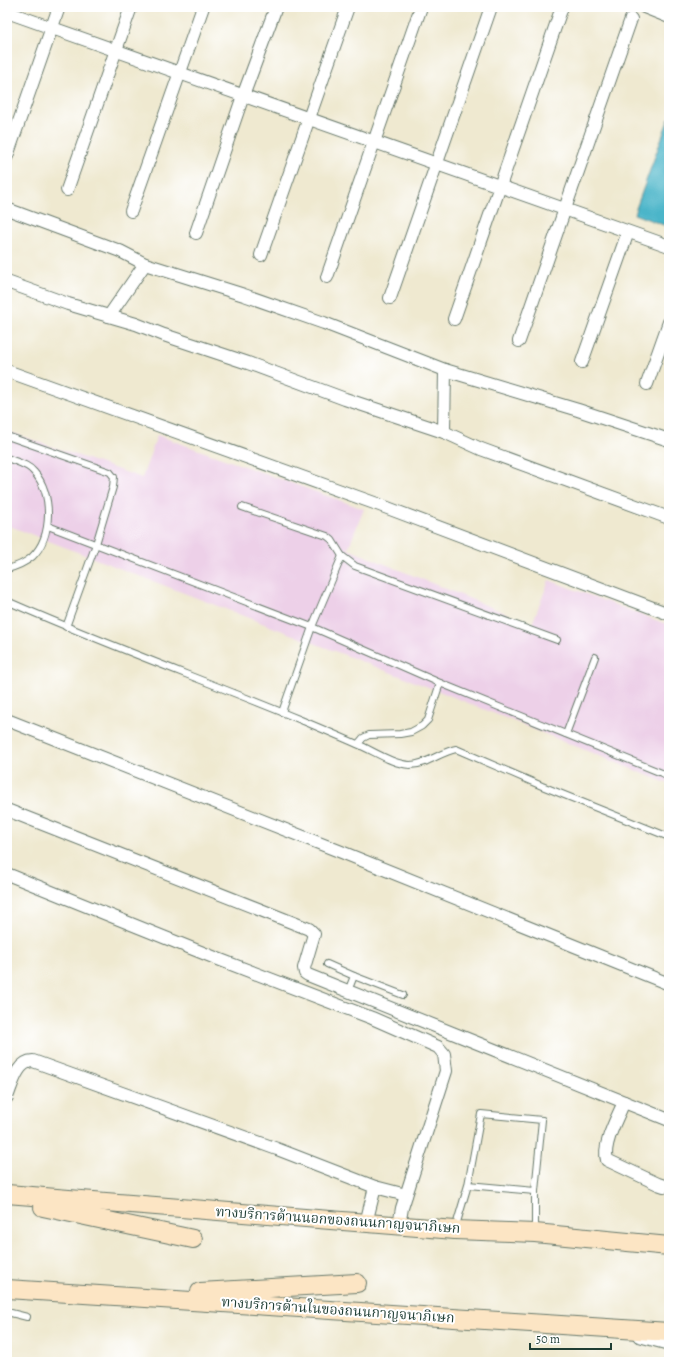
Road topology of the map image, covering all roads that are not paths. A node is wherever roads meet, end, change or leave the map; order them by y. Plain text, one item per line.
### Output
1 (59, 7) edge
2 (131, 7) edge
3 (203, 7) edge
4 (276, 7) edge
5 (348, 7) edge
6 (421, 7) edge
7 (491, 7) edge
8 (562, 7) edge
9 (644, 7) edge
10 (7, 12) edge
11 (669, 17) edge
12 (631, 19) dead end
13 (52, 28) junction
14 (116, 50) junction
15 (179, 73) junction
16 (243, 96) junction
17 (308, 119) junction
18 (374, 142) junction
19 (7, 156) edge
20 (437, 164) junction
21 (500, 186) junction
22 (67, 190) dead end
23 (7, 209) edge
24 (565, 210) junction
25 (131, 211) dead end
26 (628, 232) junction
27 (196, 233) dead end
28 (669, 246) edge
29 (261, 255) dead end
30 (145, 264) junction
31 (327, 277) dead end
32 (7, 282) edge
33 (390, 298) dead end
34 (109, 316) junction
35 (454, 319) dead end
36 (669, 322) edge
37 (520, 341) dead end
38 (582, 362) dead end
39 (445, 370) junction
40 (7, 371) edge
41 (647, 384) dead end
42 (444, 432) junction
43 (7, 436) edge
44 (669, 440) edge
45 (7, 458) edge
46 (242, 507) dead end
47 (669, 518) edge
48 (48, 526) junction
49 (96, 544) junction
50 (342, 556) junction
51 (7, 569) edge
52 (7, 601) edge
53 (669, 614) edge
54 (66, 627) junction
55 (312, 627) junction
56 (557, 640) dead end
57 (595, 657) dead end
58 (440, 683) junction
59 (282, 712) junction
60 (7, 720) edge
61 (566, 734) junction
62 (358, 744) junction
63 (669, 776) edge
64 (7, 810) edge
65 (669, 836) edge
66 (7, 874) edge
67 (327, 964) dead end
68 (354, 976) junction
69 (669, 984) edge
70 (348, 991) junction
71 (403, 995) dead end
72 (7, 1097) edge
73 (624, 1102) junction
74 (669, 1120) edge
75 (468, 1185) junction
76 (669, 1185) edge
77 (375, 1187) junction
78 (535, 1191) junction
79 (7, 1194) edge
80 (406, 1195) junction
81 (7, 1199) edge
82 (366, 1223) junction
83 (399, 1225) junction
84 (455, 1230) junction
85 (535, 1233) junction
86 (193, 1239) dead end
87 (669, 1242) edge
88 (646, 1244) junction
89 (669, 1246) edge
90 (357, 1283) dead end
91 (7, 1289) edge
92 (120, 1296) junction
93 (7, 1312) edge
94 (27, 1317) dead end
95 (609, 1328) junction
96 (669, 1332) edge
97 (669, 1344) edge

1 - 13 street
2 - 14 street
3 - 15 street
4 - 16 street
5 - 17 street
6 - 18 street
7 - 20 street
8 - 21 street
9 - 11 street
10 - 13 street
12 - 24 street
13 - 14 street
13 - 19 street
14 - 15 street
14 - 22 street
15 - 16 street
15 - 25 street
16 - 17 street
16 - 27 street
17 - 18 street
17 - 29 street
18 - 20 street
18 - 31 street
20 - 21 street
20 - 33 street
21 - 24 street
21 - 35 street
23 - 30 street
24 - 26 street
24 - 37 street
26 - 28 street
26 - 38 street
30 - 34 street
30 - 39 street
32 - 34 street
34 - 42 street
36 - 41 street
39 - 42 street
39 - 44 street
40 - 53 street
42 - 47 street
43 - 49 lane
45 - 48 lane
46 - 50 lane
48 - 49 lane
48 - 51 lane
49 - 54 lane
49 - 55 lane
50 - 55 lane
50 - 56 lane
52 - 54 lane
54 - 59 lane
55 - 58 lane
55 - 59 lane
57 - 61 lane
58 - 61 lane
58 - 62 lane
59 - 62 lane
60 - 69 street
61 - 63 lane
62 - 65 lane
64 - 70 street
66 - 80 street
67 - 68 lane
68 - 70 lane
68 - 71 lane
70 - 73 street
72 - 77 street
73 - 74 street
73 - 76 street
75 - 78 lane
75 - 78 lane
75 - 84 lane
77 - 80 street
77 - 82 street
78 - 85 lane
79 - 82 main road, ทางบริการด้านนอกของถนนกาญจนาภิเษก
80 - 83 street
81 - 86 main road
82 - 83 main road, ทางบริการด้านนอกของถนนกาญจนาภิเษก
83 - 84 main road, ทางบริการด้านนอกของถนนกาญจนาภิเษก
84 - 85 main road, ทางบริการด้านนอกของถนนกาญจนาภิเษก
85 - 88 main road, ทางบริการด้านนอกของถนนกาญจนาภิเษก
87 - 88 street
88 - 89 main road, ทางบริการด้านนอกของถนนกาญจนาภิเษก
90 - 92 main road
91 - 92 main road, ทางบริการด้านในของถนนกาญจนาภิเษก
92 - 95 main road, ทางบริการด้านในของถนนกาญจนาภิเษก
93 - 94 lane
95 - 96 main road, ทางบริการด้านในของถนนกาญจนาภิเษก
95 - 97 street

